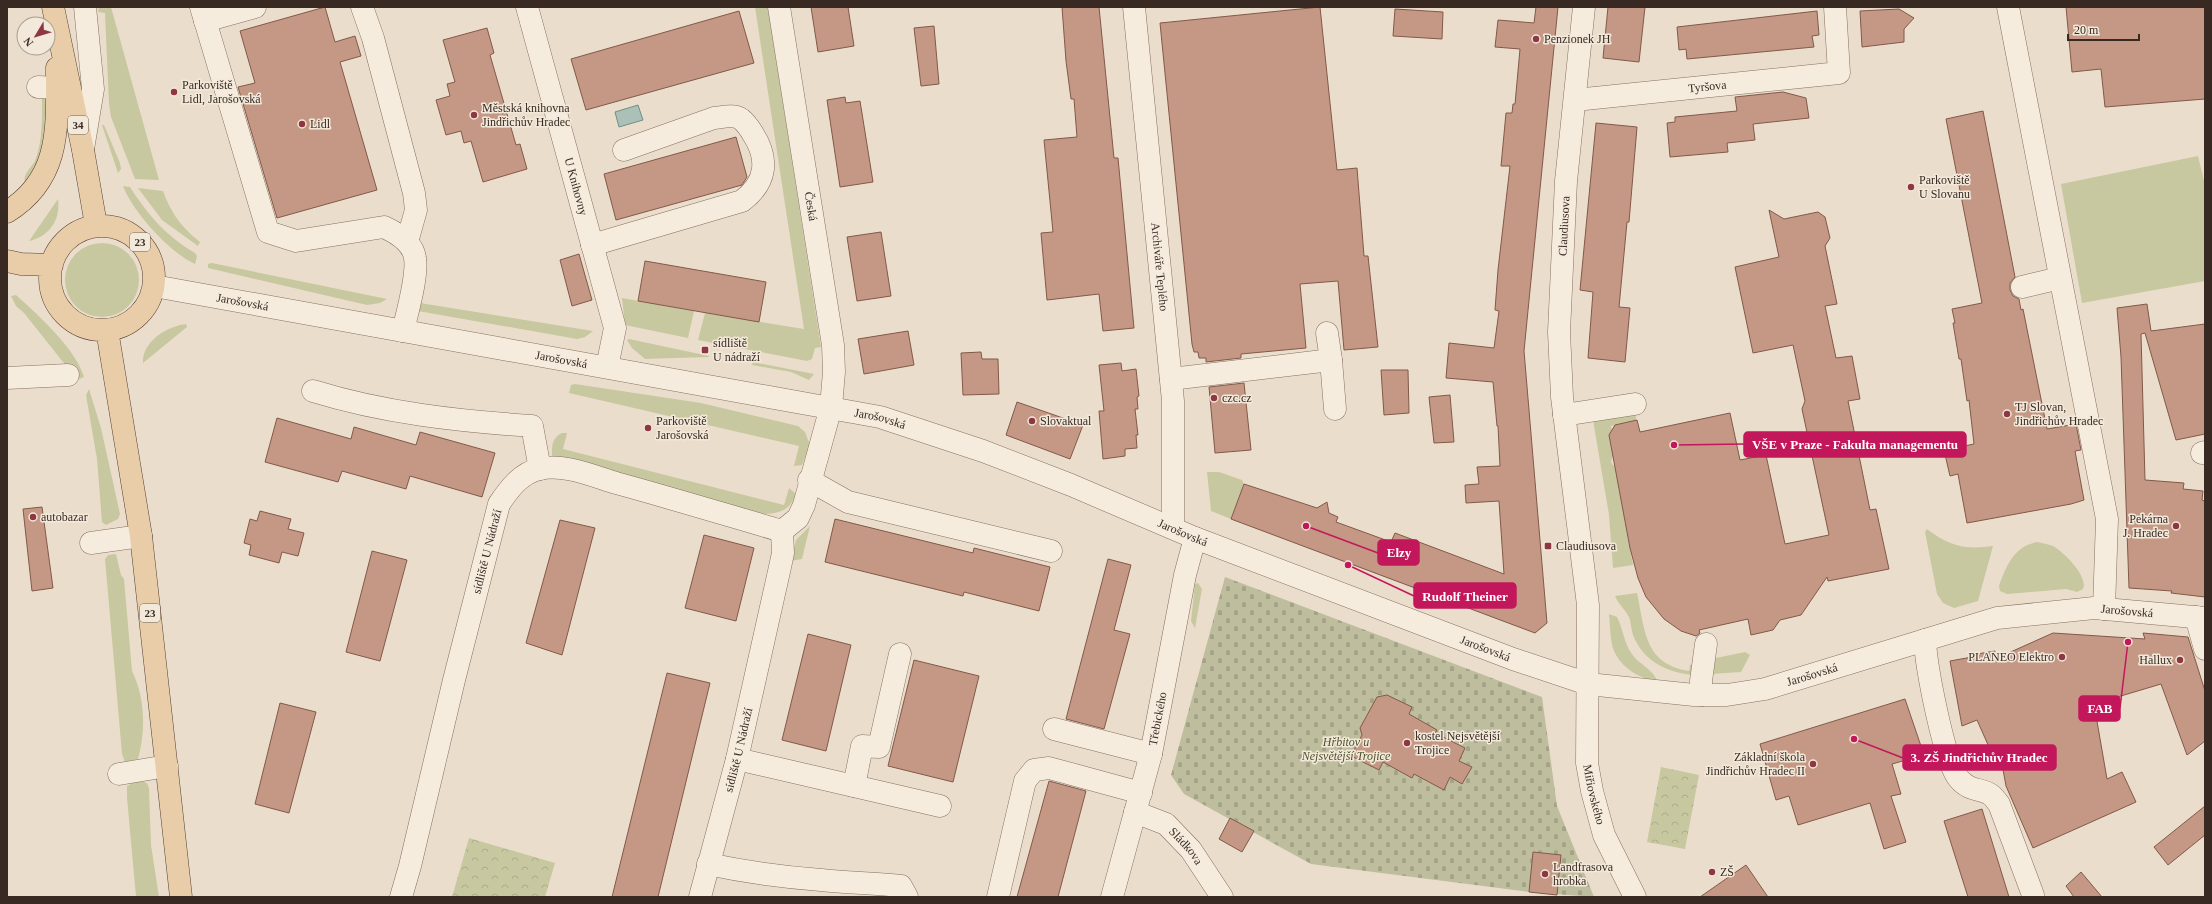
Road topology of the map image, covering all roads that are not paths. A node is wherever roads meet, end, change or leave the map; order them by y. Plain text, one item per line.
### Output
1 (85, 7) edge
2 (254, 7) edge
3 (362, 7) edge
4 (527, 7) edge
5 (779, 7) edge
6 (1134, 7) edge
7 (1584, 7) edge
8 (1836, 7) edge
9 (2008, 7) edge
10 (203, 14) edge
11 (56, 21) edge
12 (51, 56) edge
13 (1574, 100) junction
14 (83, 150) junction
15 (624, 150) dead end
16 (7, 212) edge
17 (96, 225) junction
18 (407, 242) junction
19 (592, 245) junction
20 (7, 261) edge
21 (52, 265) junction
22 (2060, 278) junction
23 (154, 286) junction
24 (2022, 287) dead end
25 (106, 330) junction
26 (403, 331) junction
27 (1327, 333) dead end
28 (1331, 360) junction
29 (606, 367) junction
30 (68, 375) dead end
31 (7, 378) edge
32 (1171, 379) junction
33 (313, 392) dead end
34 (1635, 404) dead end
35 (831, 407) junction
36 (1334, 409) dead end
37 (1564, 415) junction
38 (540, 469) junction
39 (809, 480) junction
40 (1173, 527) junction
41 (782, 532) junction
42 (141, 536) junction
43 (1195, 538) junction
44 (91, 543) dead end
45 (1051, 551) dead end
46 (2104, 609) junction
47 (2200, 618) edge
48 (1925, 640) junction
49 (1706, 644) dead end
50 (2205, 649) edge
51 (900, 654) dead end
52 (1588, 684) junction
53 (1702, 695) junction
54 (1054, 729) dead end
55 (1151, 754) junction
56 (736, 759) junction
57 (167, 766) junction
58 (119, 774) dead end
59 (854, 786) junction
60 (1138, 802) junction
61 (940, 806) dead end
62 (708, 864) junction
63 (2033, 895) dead end
64 (181, 897) edge
65 (401, 897) edge
66 (700, 897) edge
67 (907, 897) edge
68 (998, 897) edge
69 (1112, 897) edge
70 (1222, 897) edge
71 (1635, 897) edge

1 - 14 street
2 - 10 street
3 - 18 street
4 - 19 street, U Knihovny
5 - 35 street, Česká
6 - 32 street, Archiváře Teplého
7 - 13 street, Claudiusova
8 - 13 street, Tyršova
9 - 22 street
10 - 18 street
11 - 14 main road, 34
12 - 16 main road, 34
13 - 37 street, Claudiusova
14 - 17 main road, 34
15 - 19 street
17 - 21 main road, 23
17 - 23 main road, 23
18 - 26 street
19 - 29 street, U Knihovny
20 - 21 main road
21 - 25 main road, 23
22 - 24 street
22 - 46 street
23 - 25 main road, 23
23 - 26 street, Jarošovská
25 - 42 main road, 23
26 - 29 street, Jarošovská
27 - 28 street
28 - 32 street
28 - 36 street
29 - 35 street, Jarošovská
30 - 31 street
32 - 40 street, Archiváře Teplého
33 - 38 street
34 - 37 street
35 - 39 street
35 - 40 street, Jarošovská
37 - 52 street, Claudiusova
38 - 41 street, sídliště U Nádraží
38 - 65 street, sídliště U Nádraží
39 - 41 street
39 - 45 street
40 - 43 street, Jarošovská
41 - 56 street, sídliště U Nádraží
42 - 44 street
42 - 57 main road, 23
43 - 52 street, Jarošovská
43 - 55 street, Třebického
46 - 47 street, Jarošovská
46 - 48 street, Jarošovská
47 - 50 street
48 - 53 street, Jarošovská
48 - 63 street
49 - 53 street
51 - 59 street
52 - 53 street, Jarošovská
52 - 71 street, Miřiovského
54 - 55 street
55 - 60 street, Třebického
56 - 59 street
56 - 62 street, sídliště U Nádraží
57 - 58 street
57 - 64 main road, 23
59 - 61 street
60 - 68 street, Sládkova
60 - 69 street, Třebického
60 - 70 street, Sládkova
62 - 66 street, sídliště U Nádraží
62 - 67 street

